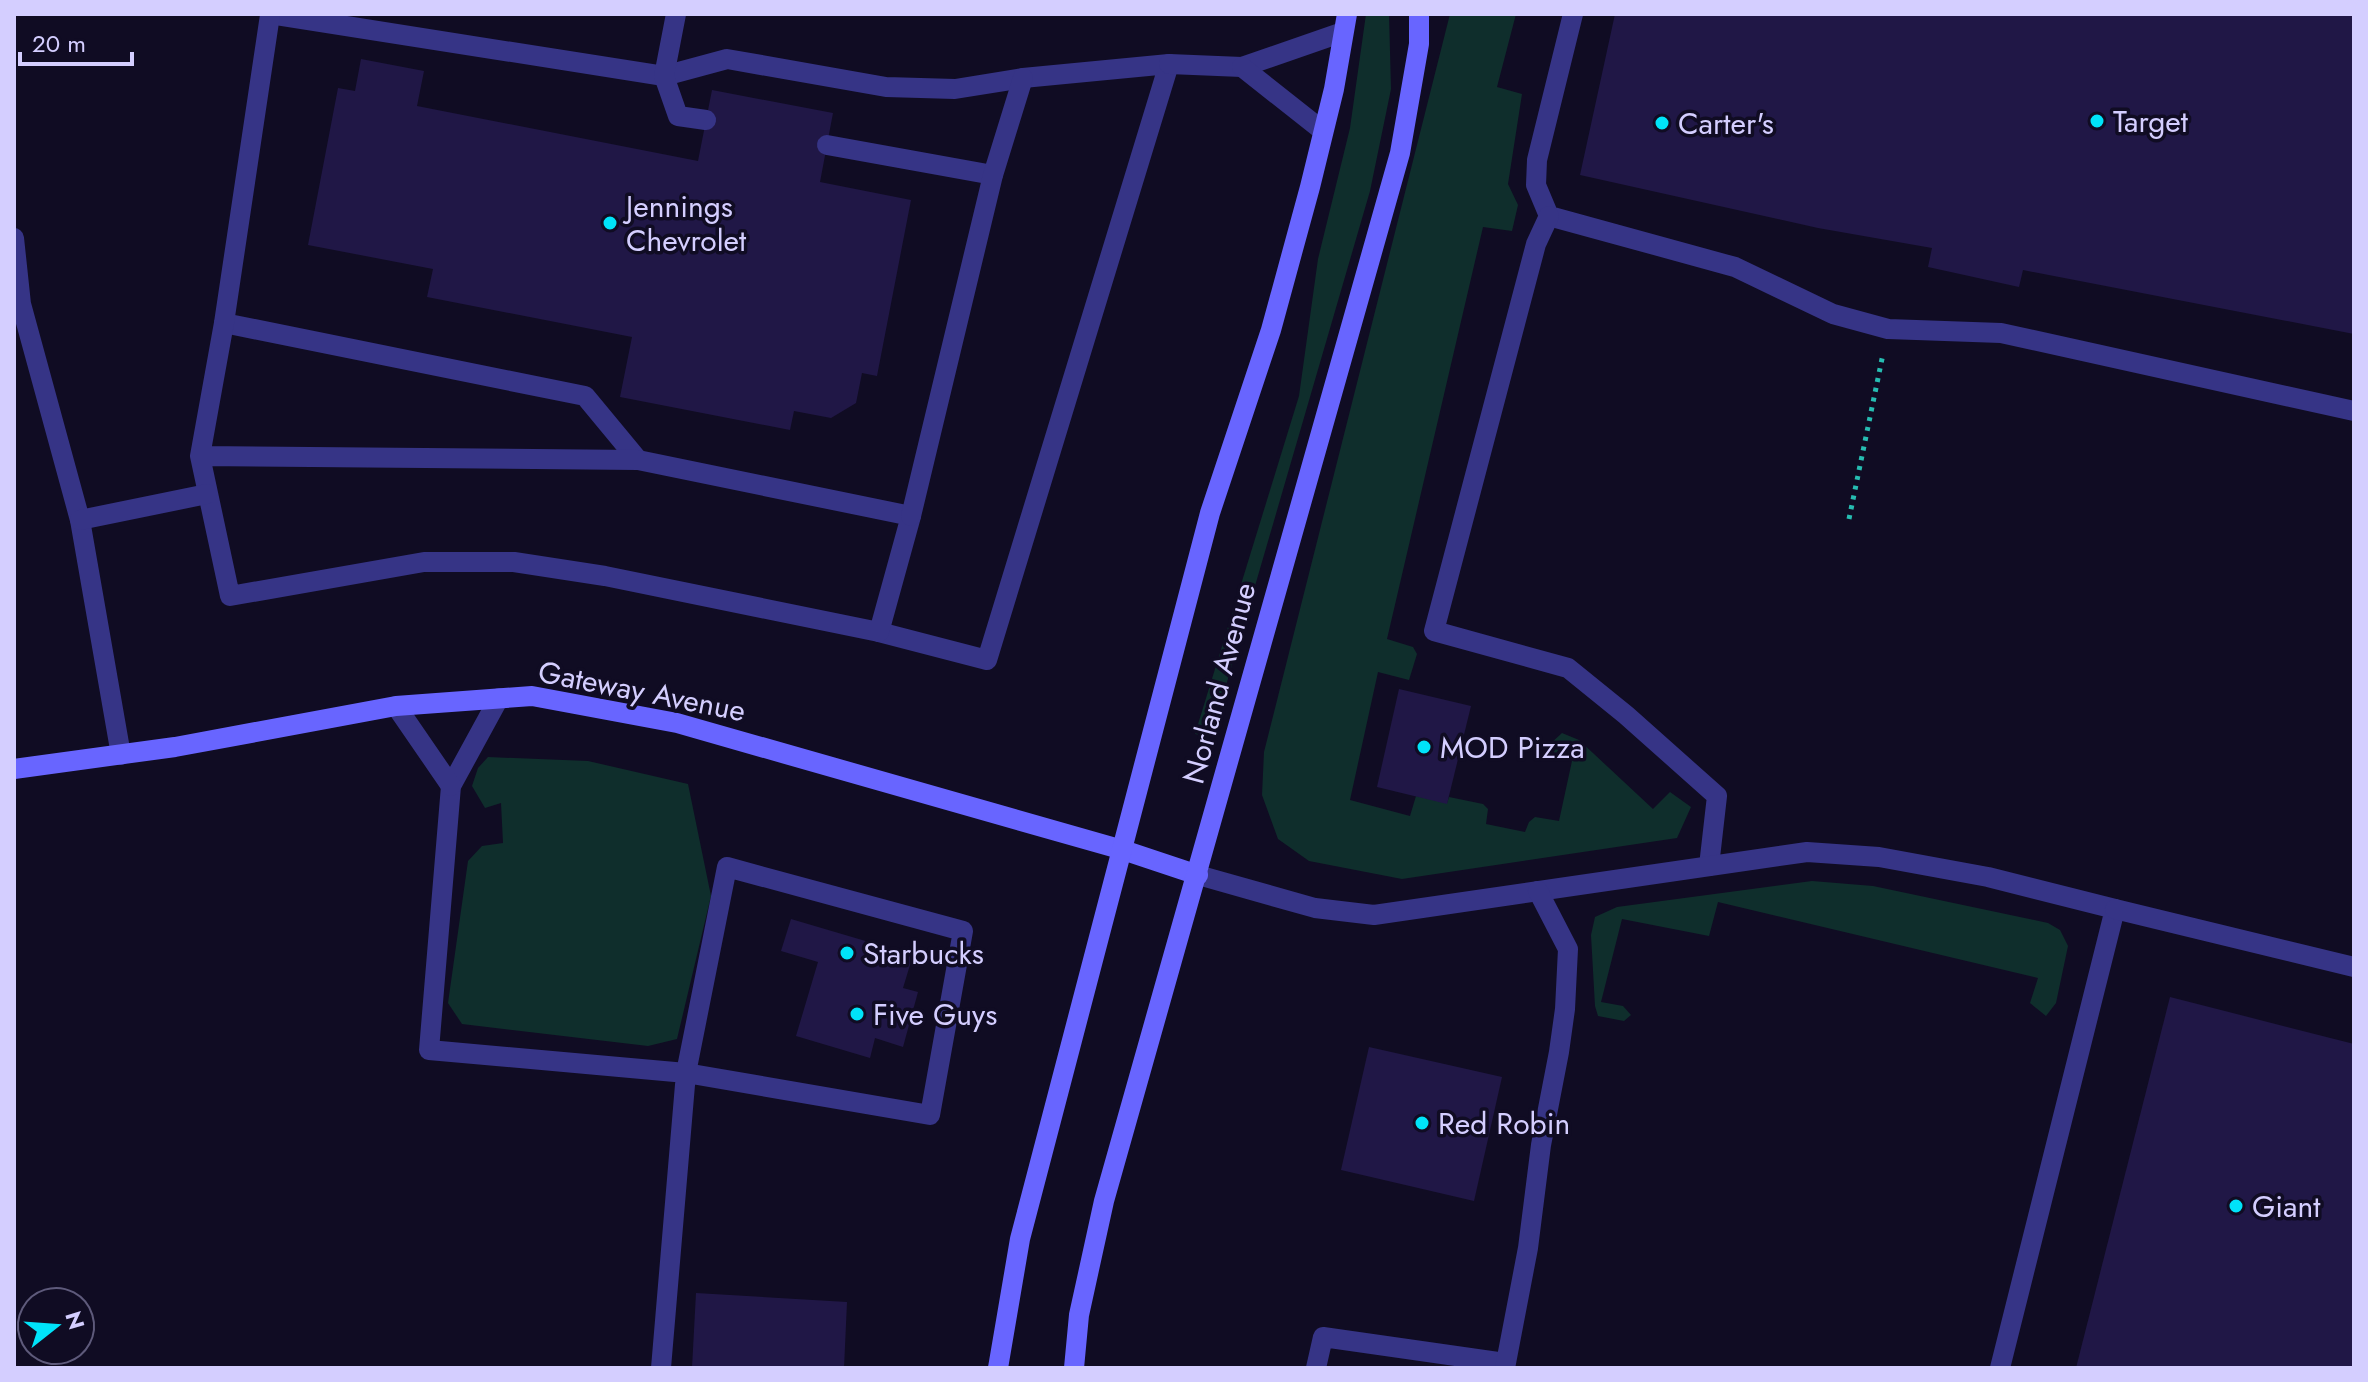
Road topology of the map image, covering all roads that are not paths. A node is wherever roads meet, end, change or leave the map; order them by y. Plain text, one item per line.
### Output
1 (676, 14) edge
2 (1419, 14) edge
3 (1573, 14) edge
4 (270, 15) edge
5 (1345, 23) edge
6 (1169, 64) junction
7 (1242, 67) junction
8 (664, 76) junction
9 (1023, 78) junction
10 (706, 120) dead end
11 (1323, 131) junction
12 (827, 145) dead end
13 (993, 175) junction
14 (1549, 216) junction
15 (14, 238) edge
16 (18, 304) edge
17 (224, 323) junction
18 (2354, 411) edge
19 (200, 456) junction
20 (638, 460) junction
21 (207, 494) junction
22 (911, 516) junction
23 (80, 520) junction
24 (879, 632) junction
25 (499, 698) junction
26 (396, 706) junction
27 (121, 755) junction
28 (14, 769) edge
29 (451, 786) junction
30 (1123, 850) junction
31 (1709, 866) junction
32 (1198, 875) junction
33 (1538, 891) junction
34 (2115, 909) junction
35 (2354, 967) edge
36 (686, 1073) junction
37 (1505, 1366) edge
38 (661, 1368) edge
39 (998, 1368) edge
40 (1074, 1368) edge
41 (1316, 1368) edge
42 (2000, 1368) edge

1 - 8 lane
2 - 32 main road, Norland Avenue
3 - 14 lane
4 - 8 lane
4 - 17 lane
5 - 7 lane
5 - 11 main road, Norland Avenue
6 - 7 lane
6 - 9 lane
6 - 24 lane
7 - 11 lane
8 - 9 lane
8 - 10 lane
9 - 13 lane
11 - 30 main road, Norland Avenue
12 - 13 lane
13 - 22 lane
14 - 18 lane
14 - 31 lane
15 - 16 lane
16 - 23 lane
17 - 19 lane
17 - 20 lane
19 - 20 lane
19 - 21 lane
20 - 22 lane
21 - 23 lane
21 - 24 lane
22 - 24 lane
23 - 27 lane
25 - 26 main road, Gateway Avenue
25 - 29 lane
25 - 30 main road, Gateway Avenue
26 - 27 main road, Gateway Avenue
26 - 29 lane
27 - 28 main road, Gateway Avenue
29 - 36 lane
30 - 32 main road, Gateway Avenue
30 - 39 main road, Norland Avenue
31 - 33 lane
31 - 34 lane
32 - 33 lane
32 - 40 main road, Norland Avenue
33 - 37 lane
34 - 35 lane
34 - 42 lane
36 - 36 lane
36 - 38 lane
37 - 41 lane

